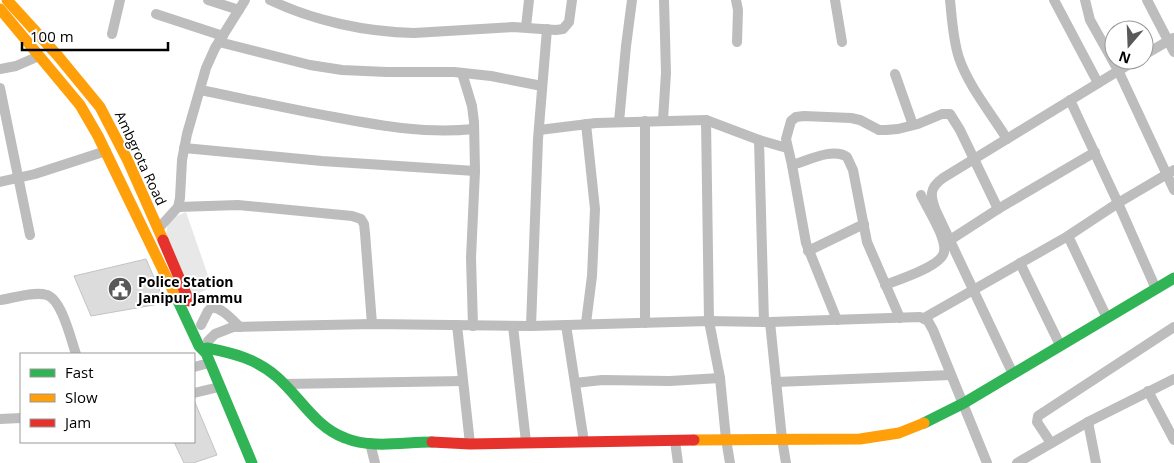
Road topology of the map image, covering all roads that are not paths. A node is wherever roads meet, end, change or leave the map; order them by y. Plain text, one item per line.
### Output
1 (7, 0) edge
2 (120, 0) edge
3 (208, 0) edge
4 (245, 0) edge
5 (270, 0) edge
6 (529, 0) edge
7 (572, 0) edge
8 (632, 0) edge
9 (664, 0) edge
10 (736, 0) edge
11 (835, 0) edge
12 (950, 0) edge
13 (1054, 0) edge
14 (1085, 0) edge
15 (1147, 0) edge
16 (0, 9) edge
17 (239, 10) junction
18 (156, 14) dead end
19 (526, 27) junction
20 (547, 29) junction
21 (112, 34) dead end
22 (221, 39) junction
23 (1171, 39) edge
24 (737, 42) dead end
25 (842, 42) dead end
26 (1104, 45) edge
27 (1154, 49) edge
28 (1174, 52) edge
29 (39, 56) junction
30 (0, 69) edge
31 (1118, 70) joint
32 (462, 73) junction
33 (894, 74) dead end
34 (1098, 82) junction
35 (542, 86) junction
36 (0, 88) edge
37 (200, 90) junction
38 (1070, 100) junction
39 (663, 120) junction
40 (706, 120) junction
41 (645, 121) junction
42 (619, 122) junction
43 (586, 124) junction
44 (913, 125) junction
45 (474, 129) junction
46 (539, 130) junction
47 (1007, 139) junction
48 (759, 140) junction
49 (184, 148) junction
50 (787, 148) junction
51 (106, 151) junction
52 (1095, 152) junction
53 (973, 160) junction
54 (792, 165) junction
55 (475, 171) junction
56 (1170, 172) edge
57 (18, 179) junction
58 (0, 182) edge
59 (1174, 190) edge
60 (921, 195) dead end
61 (1118, 203) junction
62 (178, 207) junction
63 (998, 209) junction
64 (864, 224) junction
65 (158, 229) junction
66 (30, 235) dead end
67 (1068, 236) junction
68 (950, 240) junction
69 (808, 251) junction
70 (1020, 263) junction
71 (1174, 278) edge
72 (885, 285) junction
73 (1156, 289) junction
74 (975, 290) junction
75 (0, 300) edge
76 (900, 318) junction
77 (924, 318) junction
78 (1107, 318) junction
79 (709, 320) junction
80 (837, 320) junction
81 (767, 322) junction
82 (645, 323) junction
83 (372, 324) junction
84 (586, 324) junction
85 (201, 325) junction
86 (457, 325) junction
87 (566, 325) junction
88 (473, 326) junction
89 (513, 326) junction
90 (532, 326) junction
91 (240, 327) junction
92 (1174, 327) edge
93 (1060, 345) junction
94 (208, 351) junction
95 (76, 353) edge
96 (195, 366) edge
97 (1013, 374) junction
98 (951, 375) junction
99 (720, 378) junction
100 (1174, 379) edge
101 (463, 381) junction
102 (776, 382) junction
103 (575, 383) junction
104 (284, 384) junction
105 (220, 387) junction
106 (1148, 391) junction
107 (195, 393) edge
108 (964, 403) junction
109 (20, 418) edge
110 (0, 419) edge
111 (1088, 422) junction
112 (1172, 429) edge
113 (782, 439) junction
114 (726, 440) junction
115 (1174, 440) edge
116 (675, 441) junction
117 (526, 442) junction
118 (584, 442) junction
119 (370, 443) junction
120 (470, 444) junction
121 (1051, 444) junction
122 (252, 463) edge
123 (375, 463) edge
124 (678, 463) edge
125 (730, 463) edge
126 (786, 463) edge
127 (987, 463) edge
128 (1017, 463) edge
129 (1096, 463) edge

1 - 65 street, Ambgrota Road
2 - 21 street
3 - 17 street
4 - 17 street
5 - 19 street
6 - 19 street
7 - 20 street
8 - 42 street
9 - 39 street
10 - 24 street
11 - 25 street
12 - 47 street
13 - 34 street
14 - 26 street
15 - 23 street
16 - 29 street
17 - 22 street
18 - 22 street
19 - 20 street
20 - 35 street
22 - 32 street
22 - 37 street
23 - 27 street
23 - 28 street
29 - 30 street
29 - 51 street
31 - 34 street
31 - 56 street
32 - 35 street
32 - 45 street
33 - 44 street
34 - 38 street
35 - 46 street
36 - 57 street
37 - 45 street
37 - 49 street
38 - 47 street
38 - 52 street
39 - 40 street
39 - 41 street
40 - 48 street
40 - 79 street
41 - 42 street
41 - 82 street
42 - 43 street
43 - 46 street
43 - 84 street
44 - 50 street
44 - 53 street
45 - 55 street
46 - 90 street
47 - 53 street
48 - 50 street
48 - 81 street
49 - 55 street
49 - 62 street
50 - 54 street
51 - 57 street
51 - 94 street
52 - 61 street
52 - 63 street
53 - 63 street
53 - 68 street
54 - 64 street
54 - 69 street
55 - 88 street
56 - 59 street
56 - 61 street
57 - 58 street
57 - 66 street
60 - 72 street
61 - 67 street
61 - 73 street
62 - 65 street
62 - 83 street
63 - 68 street
64 - 69 street
64 - 72 street
65 - 85 street, Ambgrota Road
67 - 70 street
67 - 78 street
68 - 74 street
69 - 80 street
70 - 74 street
70 - 93 street
71 - 73 street
72 - 76 street
73 - 78 street
74 - 77 street
74 - 97 street
75 - 95 street
76 - 77 street
76 - 80 street
77 - 98 street
78 - 93 street
79 - 81 street
79 - 82 street
79 - 99 street
80 - 81 street
81 - 102 street
82 - 84 street
83 - 86 street
83 - 91 street
84 - 87 street
85 - 91 street
85 - 94 street, Ambgrota Road
86 - 88 street
86 - 101 street
87 - 90 street
87 - 103 street
88 - 89 street
89 - 90 street
89 - 117 street
91 - 94 street
92 - 121 street
93 - 97 street
94 - 96 street
94 - 104 street
94 - 105 street
97 - 108 street
98 - 102 street
98 - 108 street
99 - 103 street
99 - 114 street
100 - 106 street
101 - 104 street
101 - 120 street
102 - 113 street
103 - 118 street
104 - 119 street
105 - 107 street
105 - 122 street
106 - 111 street
106 - 112 street
108 - 113 street
108 - 127 street
109 - 110 street
111 - 121 street
111 - 129 street
112 - 115 street
113 - 114 street
113 - 126 street
114 - 116 street
114 - 125 street
116 - 118 street
116 - 124 street
117 - 118 street
117 - 120 street
119 - 120 street
119 - 123 street
121 - 128 street

